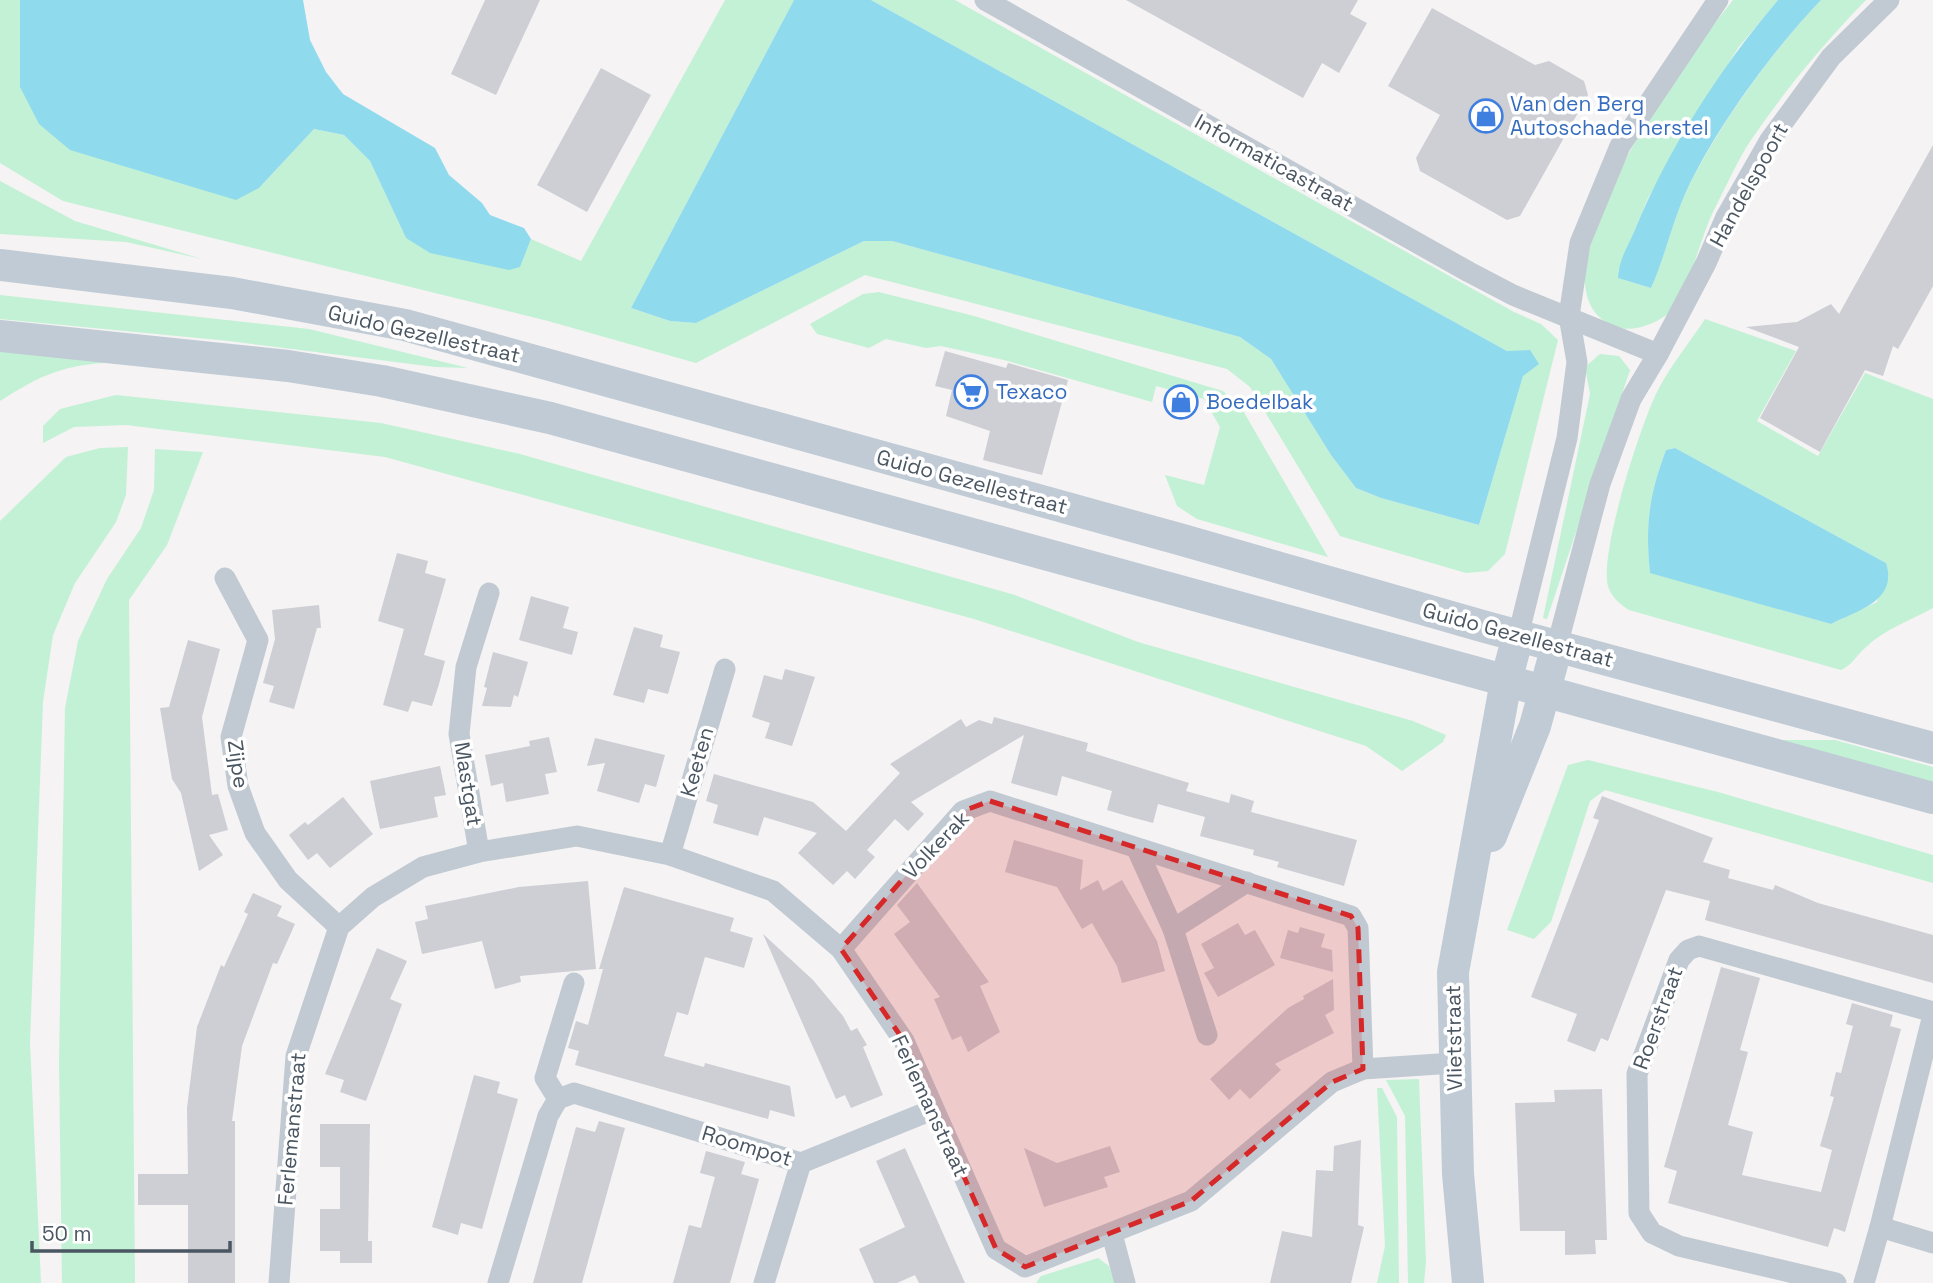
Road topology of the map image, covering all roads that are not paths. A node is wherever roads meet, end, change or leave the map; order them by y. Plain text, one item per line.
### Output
1 (985, 0) edge
2 (1718, 0) edge
3 (1889, 0) edge
4 (0, 265) edge
5 (1569, 316) junction
6 (0, 336) edge
7 (1658, 354) junction
8 (225, 578) dead end
9 (489, 593) dead end
10 (1518, 636) junction
11 (1557, 646) junction
12 (725, 668) dead end
13 (1506, 681) junction
14 (1545, 692) junction
15 (1933, 748) edge
16 (1933, 798) edge
17 (1137, 849) junction
18 (480, 852) junction
19 (670, 855) junction
20 (1247, 882) junction
21 (1464, 902) junction
22 (339, 927) junction
23 (1173, 929) junction
24 (841, 949) junction
25 (574, 983) dead end
26 (1933, 1014) edge
27 (1207, 1035) dead end
28 (1454, 1063) junction
29 (1363, 1069) junction
30 (558, 1099) junction
31 (932, 1110) junction
32 (801, 1163) junction
33 (1458, 1174) junction
34 (1880, 1227) junction
35 (1112, 1234) junction
36 (1933, 1243) edge
37 (1023, 1275) edge
38 (279, 1283) edge
39 (498, 1283) edge
40 (764, 1283) edge
41 (1125, 1283) edge
42 (1452, 1283) edge
43 (1468, 1283) edge
44 (1836, 1283) edge
45 (1864, 1283) edge

1 - 5 street, Informaticastraat
2 - 5 street
3 - 7 street, Handelspoort
4 - 10 main road, Guido Gezellestraat
5 - 7 street
5 - 10 street
6 - 13 main road
7 - 11 street, Handelspoort
8 - 22 street, Zijpe
9 - 18 street, Mastgat
10 - 11 main road, Guido Gezellestraat
10 - 13 main road, Vlietstraat
11 - 14 main road, Vlietstraat
11 - 15 main road, Guido Gezellestraat
12 - 19 street, Keeten
13 - 14 main road
13 - 21 main road, Vlietstraat
14 - 16 main road
14 - 21 main road, Vlietstraat
17 - 20 street, Volkerak
17 - 23 street
17 - 24 street, Volkerak
18 - 19 street, Ferlemanstraat
18 - 22 street, Ferlemanstraat
19 - 24 street, Ferlemanstraat
20 - 23 street
20 - 29 street, Volkerak
21 - 28 main road, Vlietstraat
22 - 38 street, Ferlemanstraat
23 - 27 street
24 - 31 street, Ferlemanstraat
25 - 30 street
26 - 34 street
26 - 44 street, Roerstraat
28 - 29 street, Ferlemanstraat
28 - 33 main road, Vlietstraat
29 - 35 street, Ferlemanstraat
30 - 32 street, Roompot
30 - 39 street
31 - 32 street, Roompot
31 - 37 street, Ferlemanstraat
32 - 40 street
33 - 42 main road, Vlietstraat
33 - 43 main road, Vlietstraat
34 - 36 street
34 - 45 street
35 - 37 street, Ferlemanstraat
35 - 41 street

